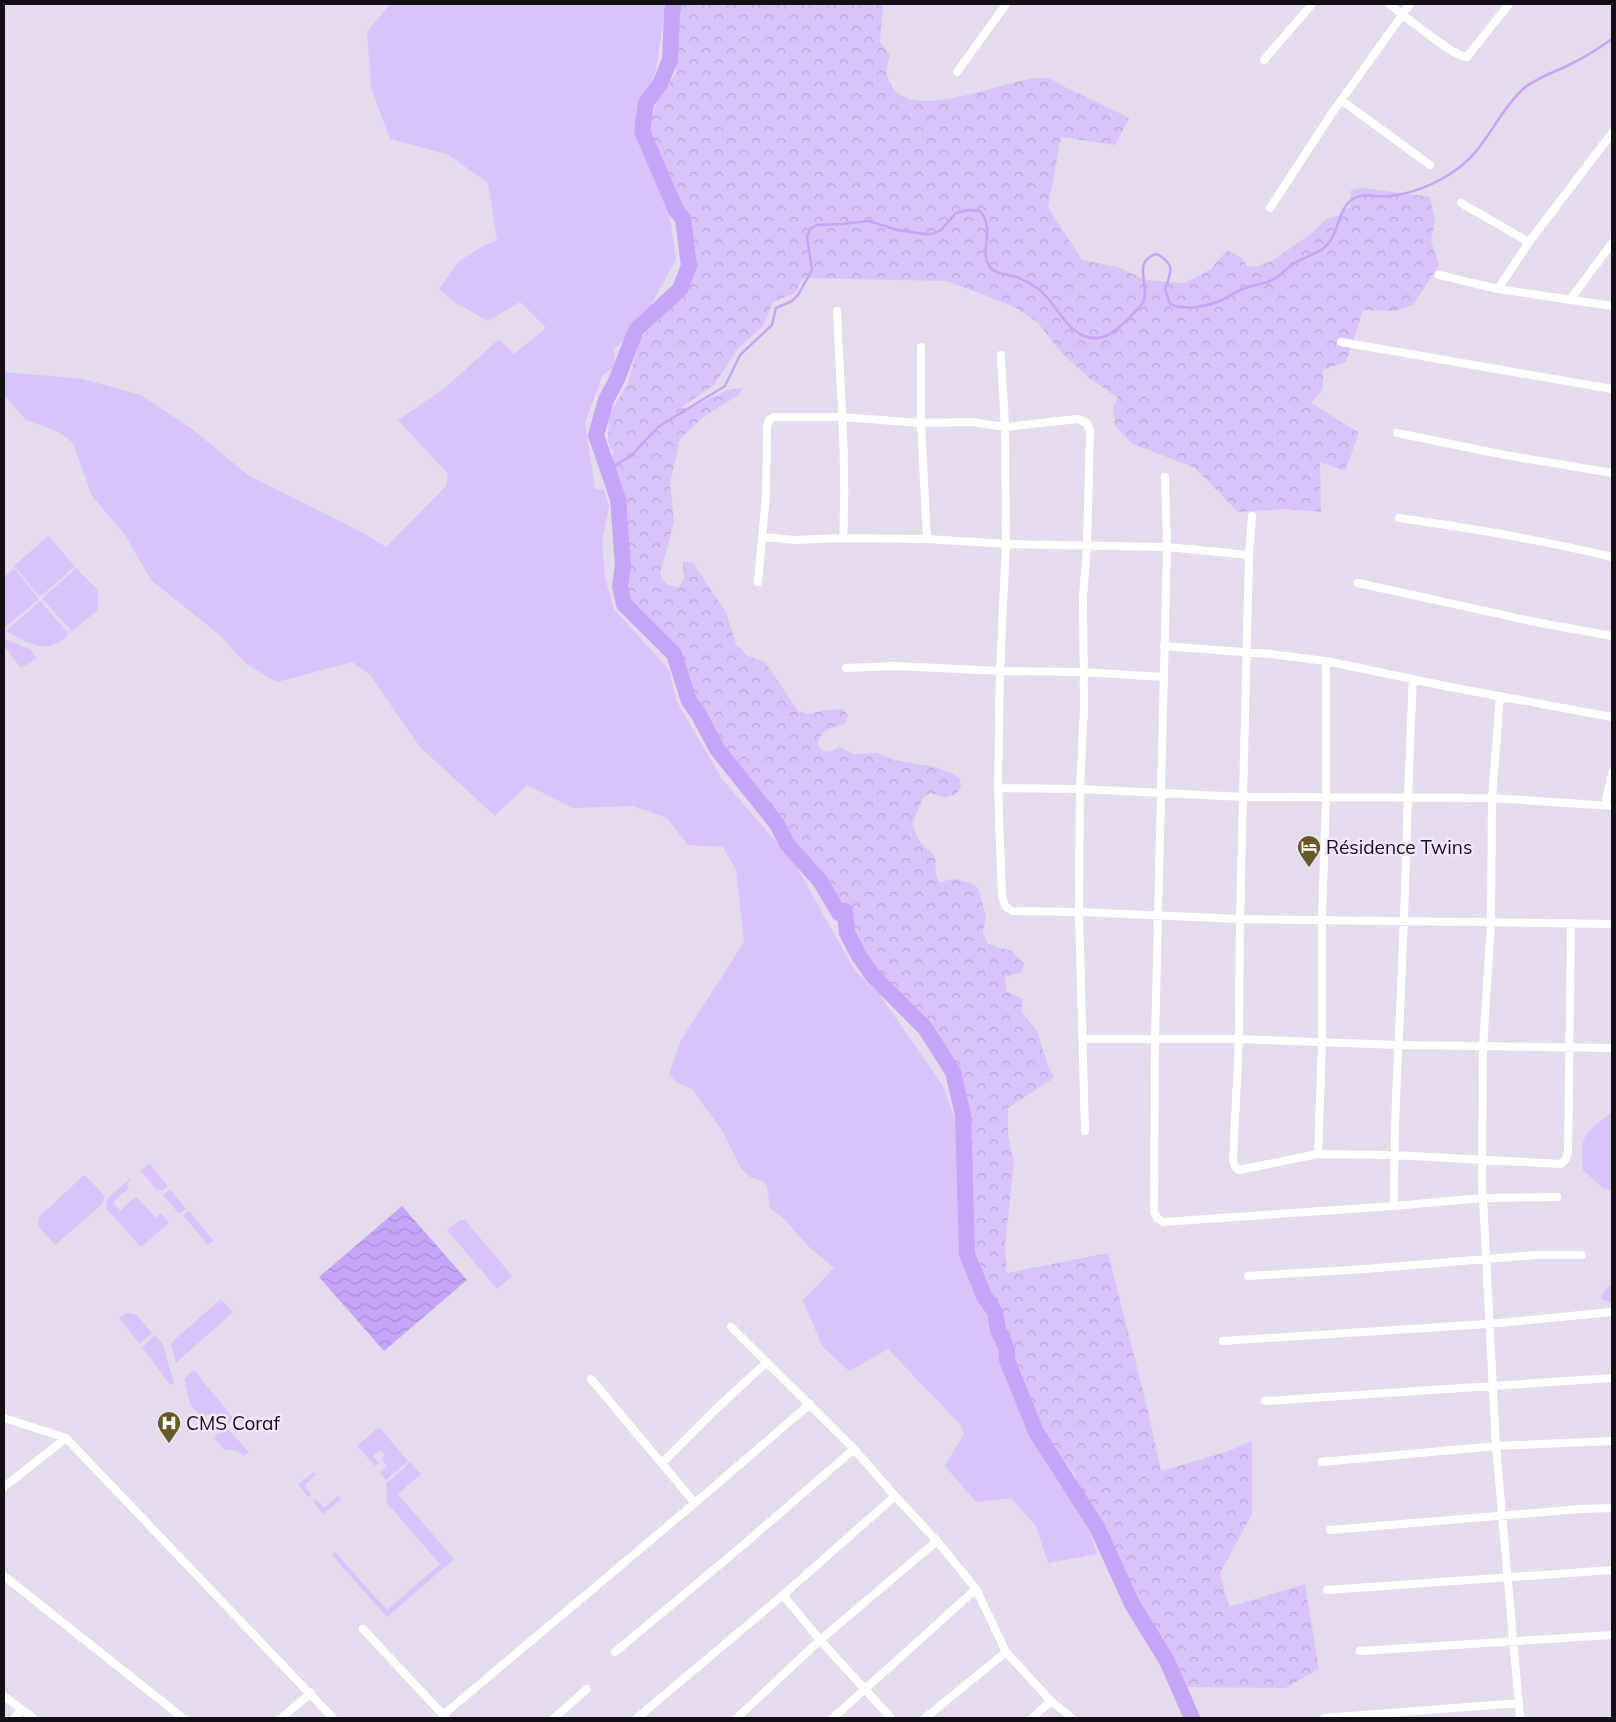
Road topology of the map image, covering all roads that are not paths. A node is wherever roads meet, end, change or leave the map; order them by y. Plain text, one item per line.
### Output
1 (1006, 4) edge
2 (1312, 4) edge
3 (1389, 4) edge
4 (1410, 4) edge
5 (1510, 4) edge
6 (1402, 14) junction
7 (1264, 60) dead end
8 (957, 72) dead end
9 (1341, 100) junction
10 (1612, 133) edge
11 (1430, 165) dead end
12 (1461, 203) dead end
13 (1270, 208) dead end
14 (1529, 242) junction
15 (1612, 243) edge
16 (1438, 275) dead end
17 (1498, 288) junction
18 (1570, 300) junction
19 (1612, 306) edge
20 (837, 311) dead end
21 (1342, 342) dead end
22 (921, 347) dead end
23 (1001, 355) dead end
24 (1612, 389) edge
25 (841, 417) junction
26 (921, 423) junction
27 (1004, 427) junction
28 (1397, 433) dead end
29 (1612, 473) edge
30 (1165, 477) dead end
31 (1252, 516) dead end
32 (1399, 518) dead end
33 (762, 537) junction
34 (843, 538) junction
35 (927, 539) junction
36 (1006, 544) junction
37 (1087, 546) junction
38 (1167, 547) junction
39 (1249, 554) junction
40 (1612, 557) edge
41 (758, 582) dead end
42 (1358, 583) dead end
43 (1612, 636) edge
44 (1164, 646) junction
45 (1247, 652) junction
46 (1326, 661) junction
47 (846, 668) dead end
48 (1000, 671) junction
49 (1083, 672) junction
50 (1164, 677) junction
51 (1412, 679) junction
52 (1500, 696) junction
53 (1612, 717) edge
54 (1612, 774) edge
55 (998, 788) junction
56 (1080, 789) junction
57 (1161, 793) junction
58 (1244, 797) junction
59 (1326, 797) junction
60 (1407, 797) junction
61 (1492, 798) junction
62 (1609, 805) edge
63 (1079, 912) junction
64 (1158, 915) junction
65 (1240, 919) junction
66 (1322, 920) junction
67 (1404, 922) junction
68 (1571, 923) junction
69 (1491, 924) junction
70 (1612, 924) edge
71 (1082, 1039) junction
72 (1239, 1039) junction
73 (1155, 1040) junction
74 (1322, 1042) junction
75 (1399, 1045) junction
76 (1484, 1046) junction
77 (1569, 1048) junction
78 (1612, 1048) edge
79 (1085, 1131) dead end
80 (1318, 1154) junction
81 (1393, 1155) junction
82 (1482, 1160) junction
83 (1557, 1197) dead end
84 (1482, 1198) junction
85 (1394, 1206) junction
86 (1582, 1256) dead end
87 (1485, 1259) junction
88 (1248, 1276) dead end
89 (1612, 1312) edge
90 (1488, 1324) junction
91 (731, 1327) dead end
92 (1223, 1341) dead end
93 (767, 1362) junction
94 (1612, 1378) edge
95 (591, 1379) dead end
96 (1492, 1386) junction
97 (1265, 1402) dead end
98 (810, 1404) junction
99 (4, 1418) edge
100 (66, 1438) junction
101 (1612, 1441) edge
102 (1496, 1446) junction
103 (854, 1449) junction
104 (1322, 1462) dead end
105 (662, 1463) junction
106 (4, 1487) edge
107 (895, 1496) junction
108 (695, 1503) junction
109 (1612, 1508) edge
110 (1503, 1516) junction
111 (1330, 1530) dead end
112 (937, 1541) junction
113 (1612, 1570) edge
114 (4, 1576) edge
115 (1508, 1578) junction
116 (976, 1589) junction
117 (1327, 1590) dead end
118 (783, 1595) junction
119 (363, 1628) dead end
120 (1612, 1636) edge
121 (820, 1640) junction
122 (1512, 1641) junction
123 (1360, 1651) dead end
124 (615, 1652) dead end
125 (1006, 1652) junction
126 (586, 1689) dead end
127 (865, 1690) junction
128 (311, 1693) junction
129 (4, 1696) edge
130 (1051, 1701) junction
131 (1519, 1703) junction
132 (22, 1710) junction
133 (444, 1716) edge
134 (14, 1718) edge
135 (33, 1718) edge
136 (183, 1718) edge
137 (281, 1718) edge
138 (333, 1718) edge
139 (554, 1718) edge
140 (637, 1718) edge
141 (737, 1718) edge
142 (833, 1718) edge
143 (891, 1718) edge
144 (925, 1718) edge
145 (1032, 1718) edge
146 (1072, 1718) edge
147 (1324, 1718) edge
148 (1520, 1718) edge

1 - 8 street
2 - 7 street
3 - 6 street
4 - 6 street
5 - 6 street
6 - 9 street
9 - 11 street
9 - 13 street
10 - 14 street
12 - 14 street
14 - 17 street
15 - 18 street
16 - 17 street
17 - 18 street
18 - 19 street
20 - 25 street
21 - 24 street
22 - 26 street
23 - 27 street
25 - 26 street
25 - 33 street
25 - 34 street
26 - 27 street
26 - 35 street
27 - 36 street
27 - 37 street
28 - 29 street
30 - 38 street
31 - 39 street
32 - 40 street
33 - 34 street
33 - 41 street
34 - 35 street
35 - 36 street
36 - 37 street
36 - 48 street
37 - 38 street
37 - 49 street
38 - 39 street
38 - 44 street
39 - 45 street
42 - 43 street
44 - 45 street
44 - 50 street
45 - 46 street
45 - 58 street
46 - 51 street
46 - 59 street
47 - 48 street
48 - 49 street
48 - 55 street
49 - 50 street
49 - 56 street
50 - 57 street
51 - 52 street
51 - 60 street
52 - 53 street
52 - 61 street
54 - 62 street
55 - 56 street
55 - 63 street
56 - 57 street
56 - 63 street
57 - 58 street
57 - 64 street
58 - 59 street
58 - 65 street
59 - 60 street
59 - 66 street
60 - 61 street
60 - 67 street
61 - 62 street
61 - 69 street
63 - 64 street
63 - 71 street
64 - 65 street
64 - 73 street
65 - 66 street
65 - 72 street
66 - 67 street
66 - 74 street
67 - 69 street
67 - 75 street
68 - 69 street
68 - 70 street
68 - 77 street
69 - 76 street
71 - 73 street
71 - 79 street
72 - 73 street
72 - 74 street
72 - 80 street
73 - 85 street
74 - 75 street
74 - 80 street
75 - 76 street
75 - 81 street
76 - 77 street
76 - 82 street
77 - 78 street
77 - 82 street
80 - 81 street
81 - 82 street
81 - 85 street
82 - 84 street
83 - 84 street
84 - 85 street
84 - 87 street
86 - 87 street
87 - 88 street
87 - 90 street
89 - 90 street
90 - 92 street
90 - 96 street
91 - 93 street
93 - 98 street
93 - 105 street
94 - 96 street
95 - 105 street
96 - 97 street
96 - 102 street
98 - 103 street
98 - 108 street
99 - 100 street
100 - 106 street
100 - 128 street
101 - 102 street
102 - 104 street
102 - 110 street
103 - 107 street
103 - 124 street
105 - 108 street
107 - 112 street
107 - 118 street
108 - 133 street
109 - 110 street
110 - 111 street
110 - 115 street
112 - 116 street
112 - 121 street
113 - 115 street
114 - 136 street
115 - 117 street
115 - 122 street
116 - 125 street
116 - 127 street
118 - 121 street
118 - 140 street
119 - 133 street
120 - 122 street
121 - 127 street
121 - 141 street
122 - 123 street
122 - 131 street
125 - 130 street
125 - 144 street
126 - 139 street
127 - 142 street
127 - 143 street
128 - 137 street
128 - 138 street
129 - 132 street
130 - 145 street
130 - 146 street
131 - 147 street
131 - 148 street
132 - 134 street
132 - 135 street

